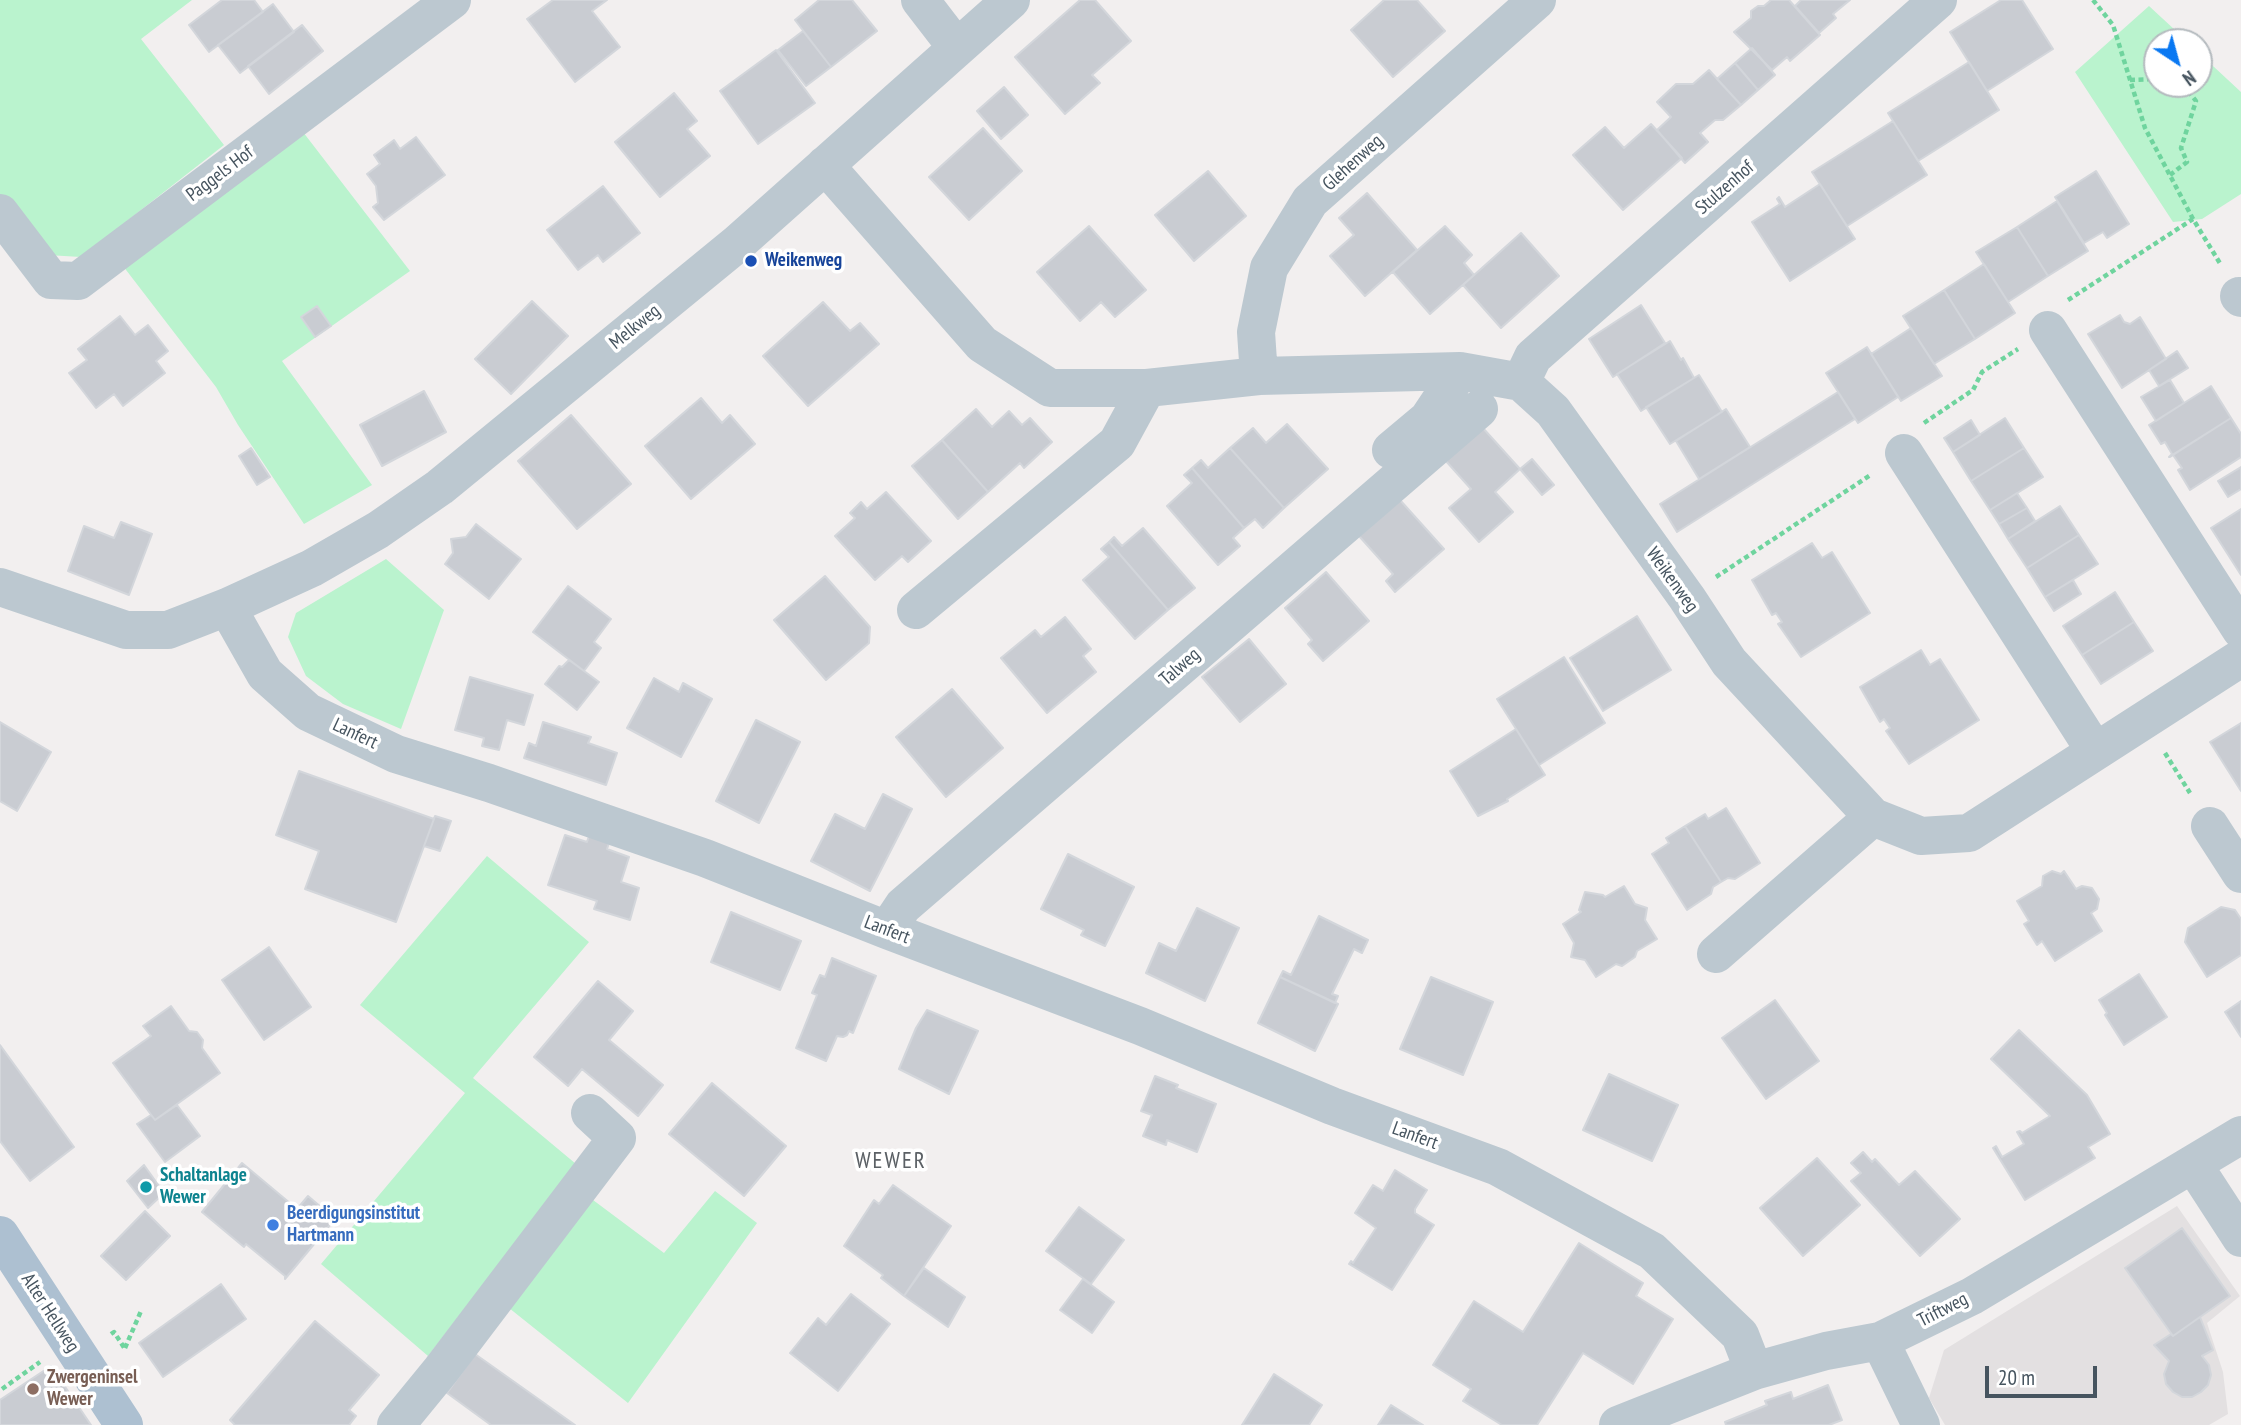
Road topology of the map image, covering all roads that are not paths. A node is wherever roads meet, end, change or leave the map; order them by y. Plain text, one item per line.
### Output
1 (452, 0) edge
2 (919, 0) edge
3 (1011, 0) edge
4 (1537, 0) edge
5 (1938, 0) edge
6 (957, 48) junction
7 (825, 164) junction
8 (0, 213) edge
9 (2048, 330) road end
10 (1460, 371) junction
11 (1259, 376) junction
12 (1521, 382) junction
13 (1147, 387) junction
14 (1479, 409) dead end
15 (1905, 453) road end
16 (0, 587) edge
17 (227, 607) junction
18 (916, 610) dead end
19 (2241, 631) edge
20 (2241, 658) edge
21 (1147, 661) dead end
22 (2095, 751) junction
23 (1872, 817) junction
24 (2210, 827) road end
25 (2241, 874) edge
26 (887, 930) junction
27 (1716, 954) dead end
28 (590, 1113) dead end
29 (2241, 1135) edge
30 (2193, 1164) junction
31 (0, 1235) edge
32 (2241, 1238) edge
33 (1880, 1341) junction
34 (1754, 1371) junction
35 (124, 1425) edge
36 (396, 1425) edge
37 (1618, 1425) edge
38 (1921, 1425) edge

1 - 8 street, Paggels Hof
2 - 6 street
3 - 6 street, Melkweg
4 - 11 street, Glehenweg
5 - 12 street, Stulzenhof
6 - 7 street, Melkweg
7 - 13 street
7 - 17 street, Melkweg
9 - 19 street
10 - 11 street
10 - 12 street
10 - 21 street
11 - 13 street
12 - 23 street, Weikenweg
13 - 18 street
14 - 26 street, Talweg
15 - 22 street
16 - 17 street
17 - 26 street, Lanfert
20 - 22 street, Weikenweg
22 - 23 street, Weikenweg
23 - 27 street
24 - 25 street
26 - 34 street, Lanfert
28 - 36 street
29 - 30 street, Triftweg
30 - 32 street
30 - 33 street, Triftweg
31 - 35 main road, Alter Hellweg
33 - 34 street, Triftweg
33 - 38 street
34 - 37 street, Triftweg

